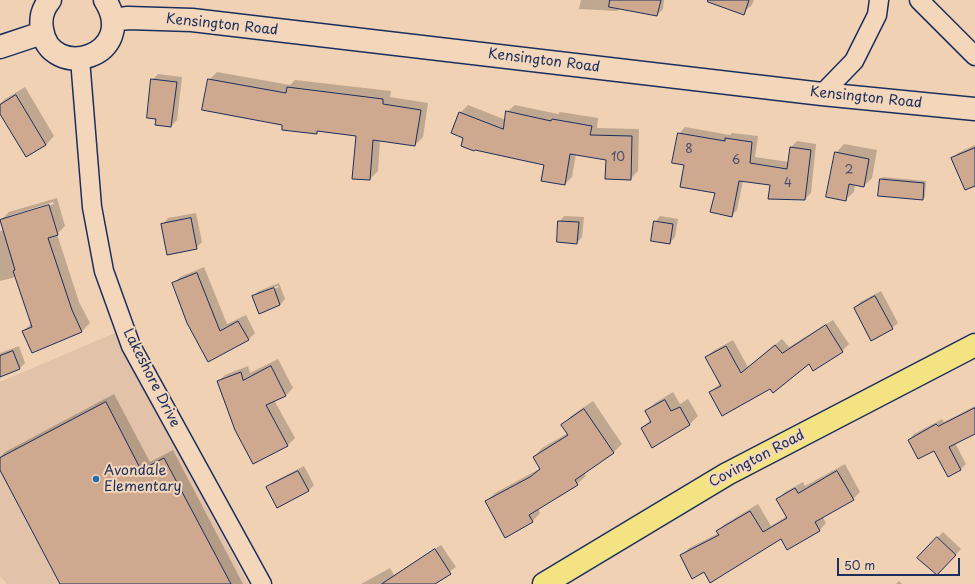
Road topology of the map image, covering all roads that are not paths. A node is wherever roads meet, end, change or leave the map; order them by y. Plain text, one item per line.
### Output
1 (50, 0) edge
2 (105, 0) edge
3 (878, 0) edge
4 (919, 0) edge
5 (113, 20) junction
6 (42, 33) junction
7 (0, 47) edge
8 (975, 56) edge
9 (80, 59) junction
10 (822, 94) junction
11 (975, 109) edge
12 (975, 345) edge
13 (558, 581) edge
14 (262, 584) edge

1 - 6 street
2 - 5 street
3 - 10 street
4 - 8 street
5 - 9 street
5 - 10 street, Kensington Road
6 - 7 street
6 - 9 street
9 - 14 street, Lakeshore Drive
10 - 11 street, Kensington Road
12 - 13 main road, Covington Road

